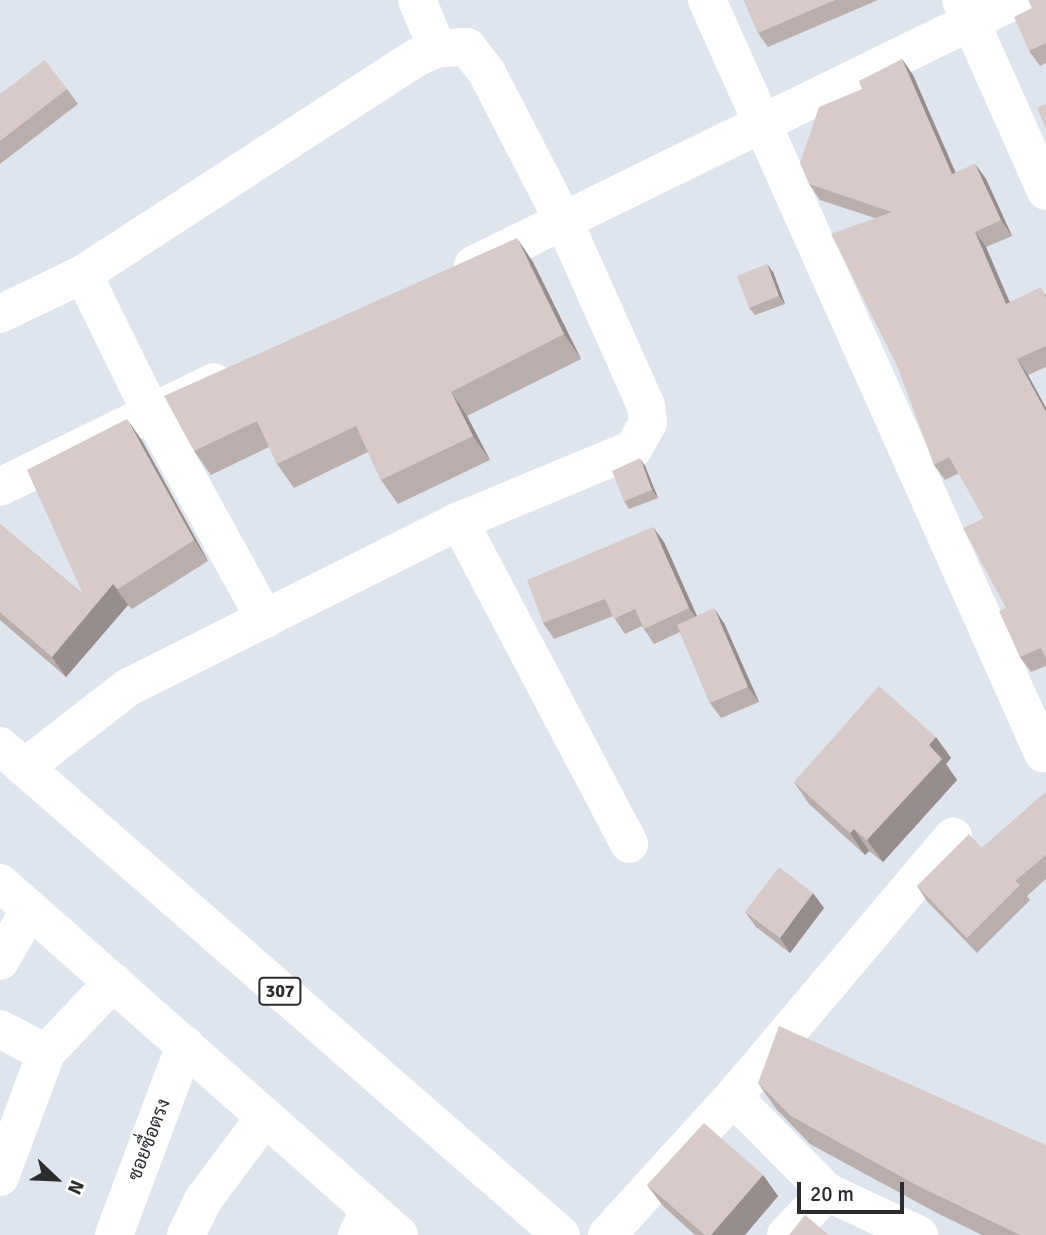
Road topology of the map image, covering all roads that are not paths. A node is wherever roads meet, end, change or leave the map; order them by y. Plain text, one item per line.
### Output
1 (417, 0) edge
2 (707, 0) edge
3 (1015, 0) edge
4 (966, 11) edge
5 (437, 48) junction
6 (761, 126) junction
7 (1046, 191) edge
8 (565, 224) junction
9 (83, 274) junction
10 (439, 281) edge
11 (0, 314) edge
12 (251, 365) edge
13 (150, 410) junction
14 (0, 486) edge
15 (459, 521) junction
16 (265, 619) junction
17 (1042, 752) dead end
18 (12, 757) edge
19 (953, 837) dead end
20 (629, 844) dead end
21 (0, 883) edge
22 (30, 909) junction
23 (0, 961) edge
24 (113, 982) junction
25 (0, 1029) edge
26 (186, 1045) junction
27 (46, 1053) junction
28 (733, 1097) junction
29 (265, 1117) junction
30 (0, 1177) edge
31 (827, 1192) junction
32 (364, 1223) edge
33 (114, 1235) edge
34 (186, 1235) edge
35 (399, 1235) edge
36 (561, 1235) edge
37 (607, 1235) edge
38 (786, 1235) edge
39 (919, 1235) edge

1 - 5 street
2 - 6 street
3 - 4 street
4 - 6 street
4 - 7 street
5 - 8 street
5 - 9 street
6 - 8 street
6 - 17 street
8 - 10 street
8 - 15 street
9 - 11 street
9 - 13 street
12 - 13 street
13 - 14 street
13 - 16 street
15 - 16 street
15 - 20 street
16 - 18 street
18 - 36 street, 307
19 - 28 street
21 - 22 street
22 - 23 street
22 - 24 street
24 - 26 street
24 - 27 street
25 - 27 street
26 - 29 street
26 - 33 street, ซอยซื่อตรง
27 - 30 street
28 - 31 street
28 - 37 street
29 - 32 street
29 - 34 street
31 - 38 street
31 - 39 street
32 - 35 street

